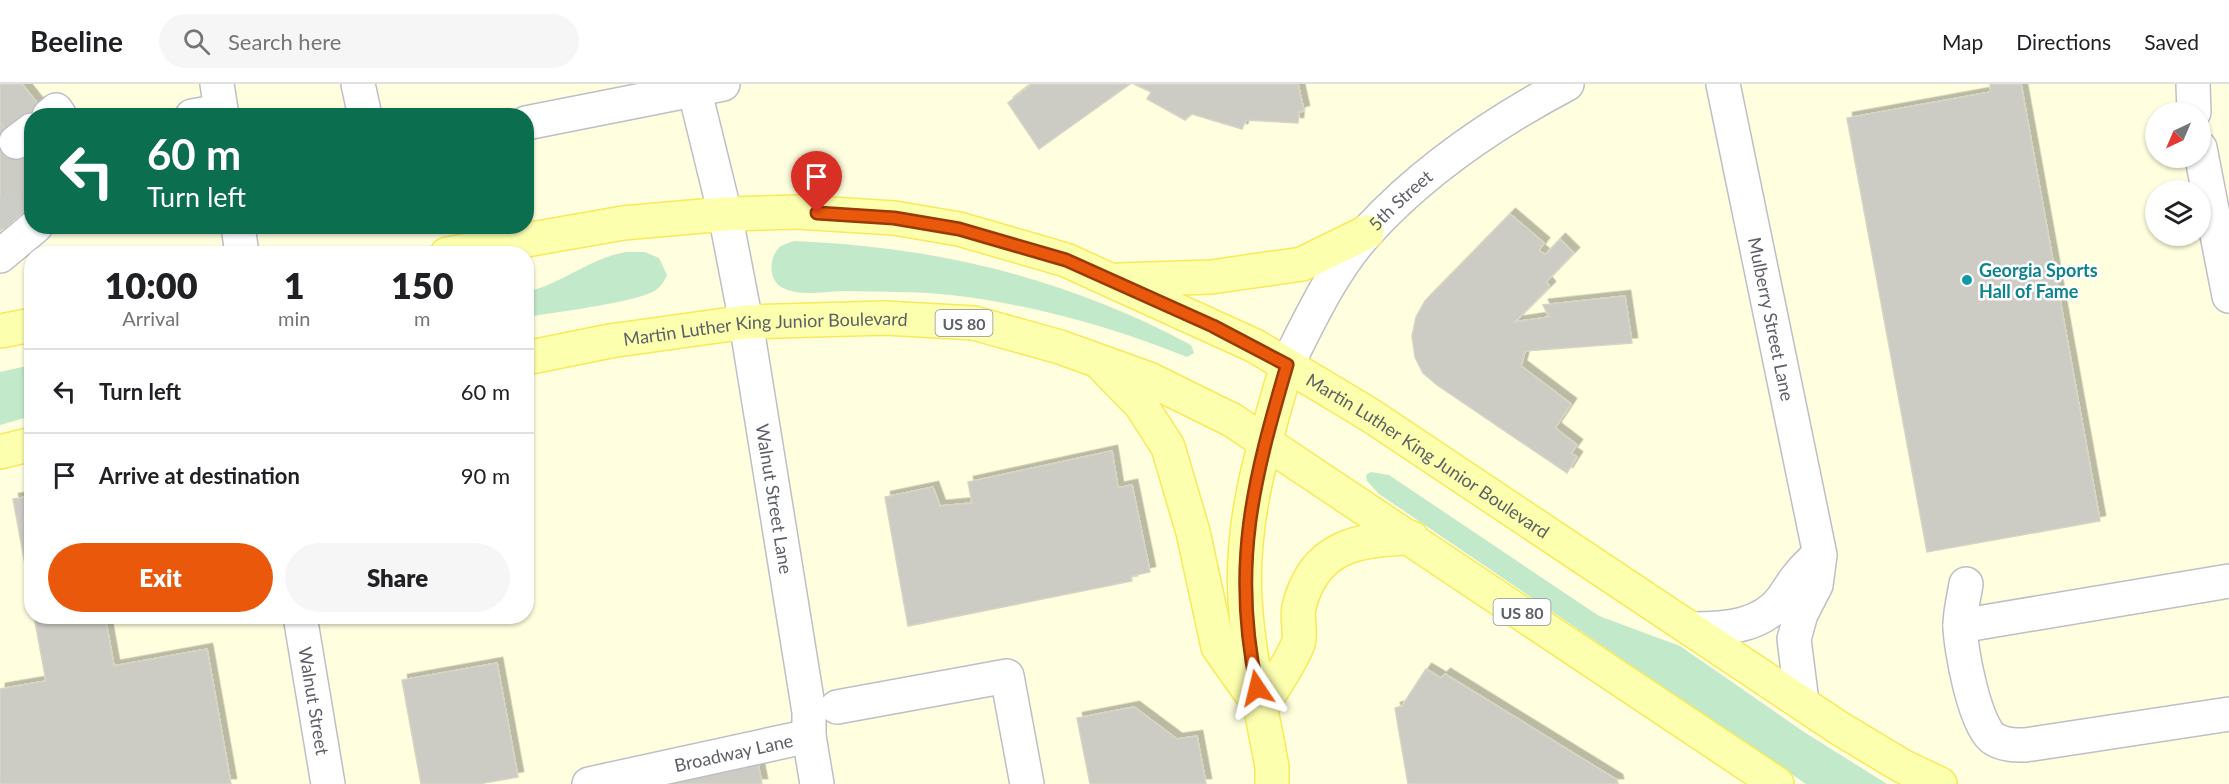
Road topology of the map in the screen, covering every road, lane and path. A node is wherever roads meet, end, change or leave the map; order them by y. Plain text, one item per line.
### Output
1 (358, 84) edge
2 (1567, 84) edge
3 (1722, 84) edge
4 (703, 86) edge
5 (363, 108) edge
6 (534, 121) edge
7 (2204, 168) edge
8 (725, 214) junction
9 (1367, 232) junction
10 (30, 234) edge
11 (492, 246) edge
12 (0, 256) edge
13 (1112, 281) junction
14 (2229, 296) edge
15 (746, 322) junction
16 (24, 326) edge
17 (0, 331) edge
18 (534, 356) edge
19 (1099, 361) junction
20 (1287, 365) junction
21 (1265, 441) junction
22 (24, 446) edge
23 (0, 452) edge
24 (1412, 538) junction
25 (1820, 555) junction
26 (2229, 581) edge
27 (1966, 584) dead end
28 (301, 624) edge
29 (1960, 626) junction
30 (1692, 629) junction
31 (1802, 702) junction
32 (837, 707) dead end
33 (1261, 708) junction
34 (2229, 714) edge
35 (808, 736) junction
36 (1275, 778) edge
37 (328, 784) edge
38 (589, 784) edge
39 (817, 784) edge
40 (1027, 784) edge
41 (1777, 784) edge
42 (1940, 784) edge

1 - 5 street
2 - 9 street, 5th Street
3 - 25 street, Mulberry Street Lane
4 - 6 street
4 - 8 street, Walnut Street Lane
7 - 14 street
8 - 11 main road, Martin Luther King Junior Boulevard
8 - 13 main road, Martin Luther King Junior Boulevard
8 - 15 street, Walnut Street Lane
9 - 13 main road
9 - 20 street, 5th Street
10 - 12 street
13 - 20 main road, Martin Luther King Junior Boulevard
15 - 18 main road, Martin Luther King Junior Boulevard / US 80
15 - 19 main road, Martin Luther King Junior Boulevard / US 80
15 - 35 street, Walnut Street Lane
16 - 17 main road
19 - 21 main road, Martin Luther King Junior Boulevard / US 80
19 - 33 main road
20 - 21 main road
20 - 30 main road, Martin Luther King Junior Boulevard
21 - 24 main road, Martin Luther King Junior Boulevard / US 80
21 - 33 main road
22 - 23 main road
24 - 33 main road
24 - 41 main road, Martin Luther King Junior Boulevard / US 80
25 - 30 street
25 - 31 street, Mulberry Street Lane
26 - 29 street
27 - 29 street
28 - 37 street, Walnut Street
29 - 34 street
30 - 31 main road, Martin Luther King Junior Boulevard
31 - 42 main road, Martin Luther King Junior Boulevard
32 - 40 street
33 - 36 main road
35 - 38 street, Broadway Lane
35 - 39 street, Walnut Street Lane

